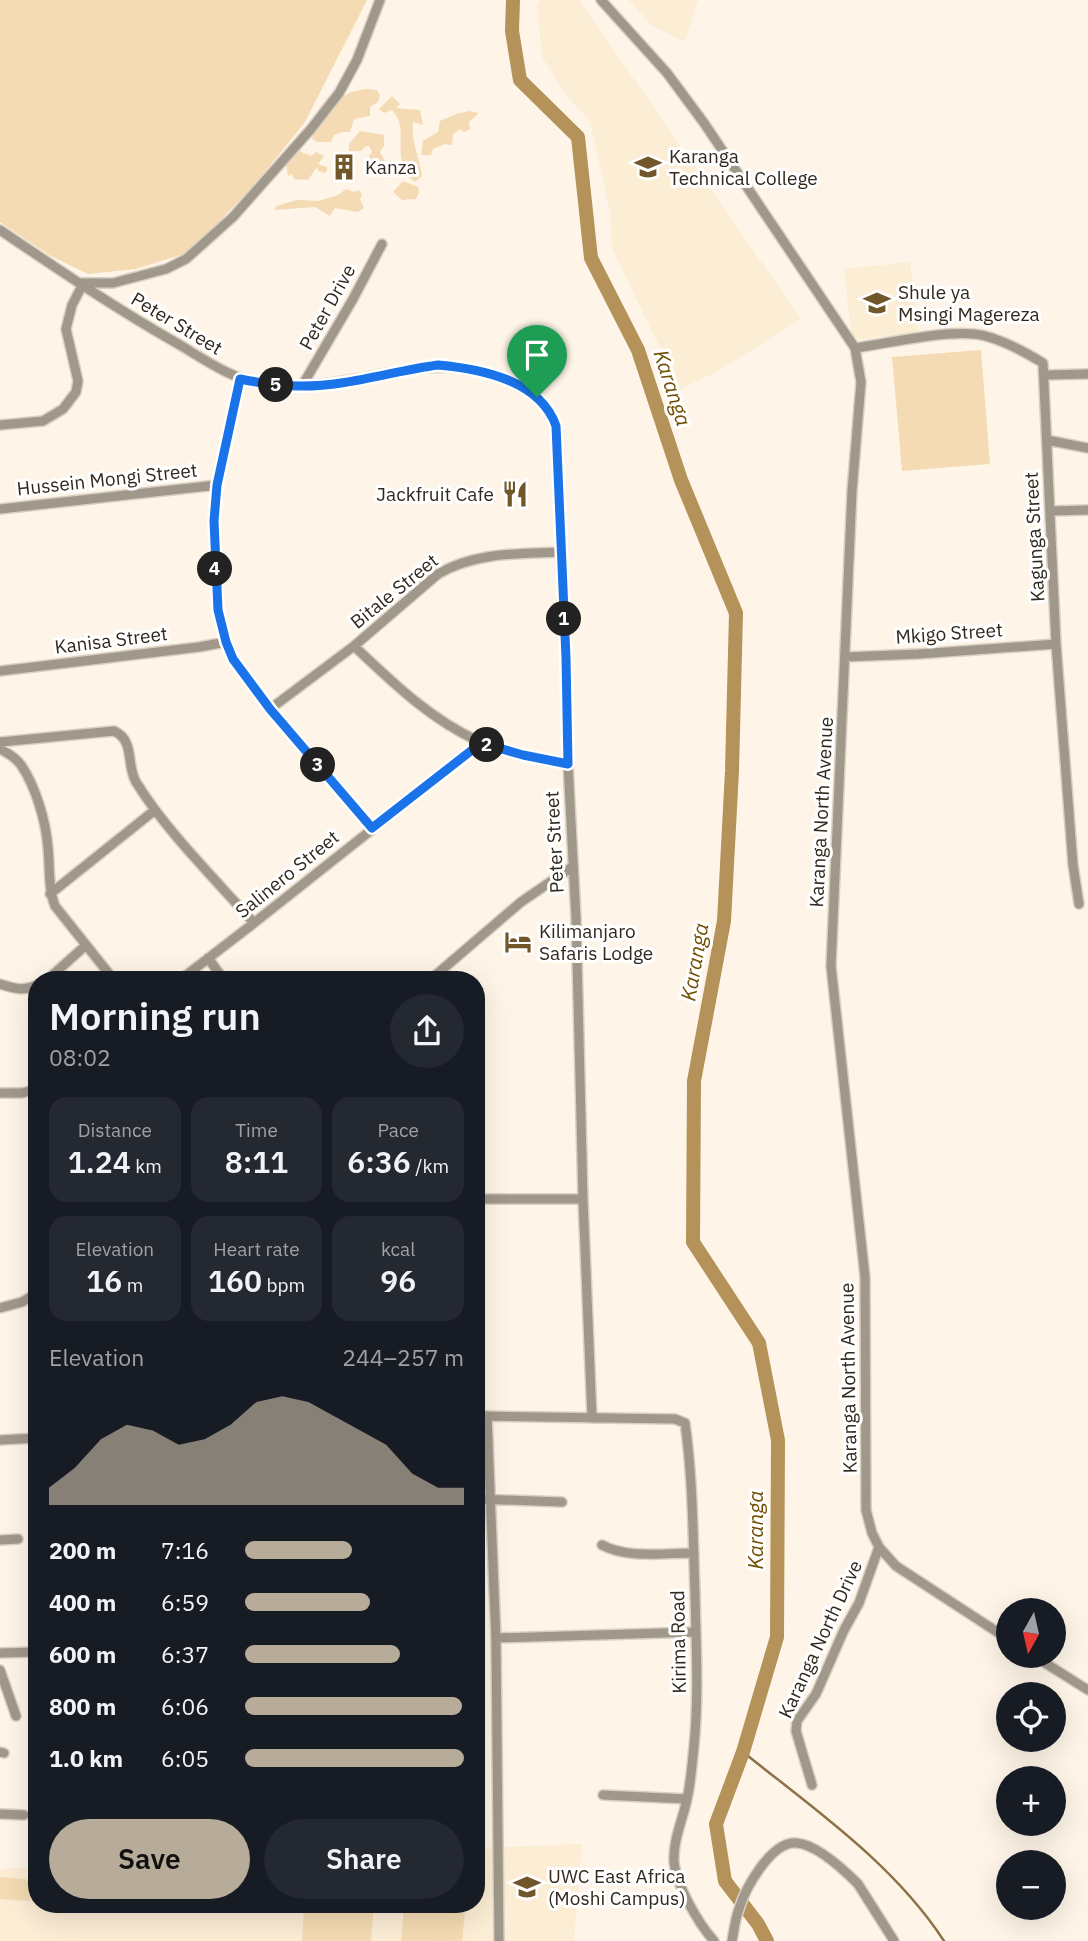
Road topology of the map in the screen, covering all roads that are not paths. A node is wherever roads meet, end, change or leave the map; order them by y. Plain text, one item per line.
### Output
1 (380, 0) edge
2 (601, 0) edge
3 (0, 230) edge
4 (382, 244) dead end
5 (80, 284) junction
6 (855, 348) junction
7 (1088, 374) edge
8 (1045, 375) junction
9 (240, 379) junction
10 (302, 387) junction
11 (0, 425) edge
12 (1047, 440) junction
13 (1088, 447) edge
14 (217, 485) junction
15 (0, 509) edge
16 (1088, 510) edge
17 (1050, 511) junction
18 (561, 552) junction
19 (226, 642) junction
20 (1056, 644) junction
21 (354, 646) junction
22 (845, 656) junction
23 (0, 671) edge
24 (270, 709) junction
25 (0, 742) edge
26 (481, 743) junction
27 (0, 748) edge
28 (568, 764) junction
29 (155, 810) junction
30 (372, 828) junction
31 (572, 867) junction
32 (50, 894) junction
33 (1079, 904) dead end
34 (254, 923) junction
35 (85, 946) junction
36 (208, 958) junction
37 (57, 971) edge
38 (106, 971) edge
39 (191, 971) edge
40 (217, 971) edge
41 (441, 971) edge
42 (0, 984) edge
43 (28, 989) edge
44 (28, 1091) edge
45 (0, 1093) edge
46 (485, 1199) edge
47 (583, 1199) junction
48 (28, 1299) edge
49 (0, 1308) edge
50 (487, 1416) joint
51 (592, 1418) junction
52 (28, 1438) edge
53 (0, 1440) edge
54 (485, 1500) edge
55 (489, 1501) junction
56 (562, 1502) dead end
57 (18, 1539) dead end
58 (0, 1540) edge
59 (602, 1545) dead end
60 (879, 1547) junction
61 (694, 1553) junction
62 (996, 1631) edge
63 (696, 1632) junction
64 (496, 1639) junction
65 (28, 1652) edge
66 (0, 1653) edge
67 (1053, 1668) edge
68 (0, 1670) edge
69 (1088, 1690) edge
70 (16, 1716) dead end
71 (811, 1785) dead end
72 (603, 1796) dead end
73 (687, 1799) junction
74 (0, 1814) edge
75 (24, 1815) dead end
76 (499, 1941) edge
77 (714, 1941) edge
78 (732, 1941) edge
79 (894, 1941) edge

1 - 5 street
2 - 6 street, Karanga North Avenue
3 - 5 street, Peter Street
4 - 10 street, Peter Drive
5 - 9 street, Peter Street
5 - 11 street
6 - 8 street
6 - 22 street, Karanga North Avenue
7 - 8 street
8 - 12 street, Kagunga Street
9 - 10 street, Peter Street
9 - 14 street
10 - 18 street, Peter Street
12 - 13 street
12 - 17 street, Kagunga Street
14 - 15 street, Hussein Mongi Street
14 - 19 street
16 - 17 street
17 - 20 street, Kagunga Street
18 - 21 street, Bitale Street
18 - 28 street, Peter Street
19 - 23 street, Kanisa Street
19 - 24 street
20 - 22 street, Mkigo Street
20 - 33 street, Kagunga Street
21 - 24 street, Bitale Street
21 - 26 street
22 - 60 street, Karanga North Avenue
24 - 30 street
25 - 29 street
26 - 28 street
26 - 30 street, Salinero Street
27 - 32 street
28 - 31 street, Peter Street
29 - 32 street
29 - 34 street
30 - 34 street, Salinero Street
31 - 41 street
31 - 47 street, Peter Street
32 - 35 street
34 - 36 street, Salinero Street
35 - 37 street
35 - 38 street
36 - 39 street, Salinero Street
36 - 40 street
42 - 43 street
44 - 45 street
46 - 47 street
47 - 51 street, Peter Street
48 - 49 street
50 - 51 street
50 - 55 street
51 - 61 street, Kirima Road
52 - 53 street
54 - 55 street
55 - 56 street
55 - 64 street
57 - 58 street
59 - 61 street
60 - 62 street, Karanga North Avenue
60 - 71 street, Karanga North Drive
61 - 63 street, Kirima Road
63 - 64 street
63 - 73 street, Kirima Road
64 - 76 street
65 - 66 street
67 - 69 street
68 - 70 street
72 - 73 street
73 - 77 street, Kirima Road
74 - 75 street
78 - 79 street

